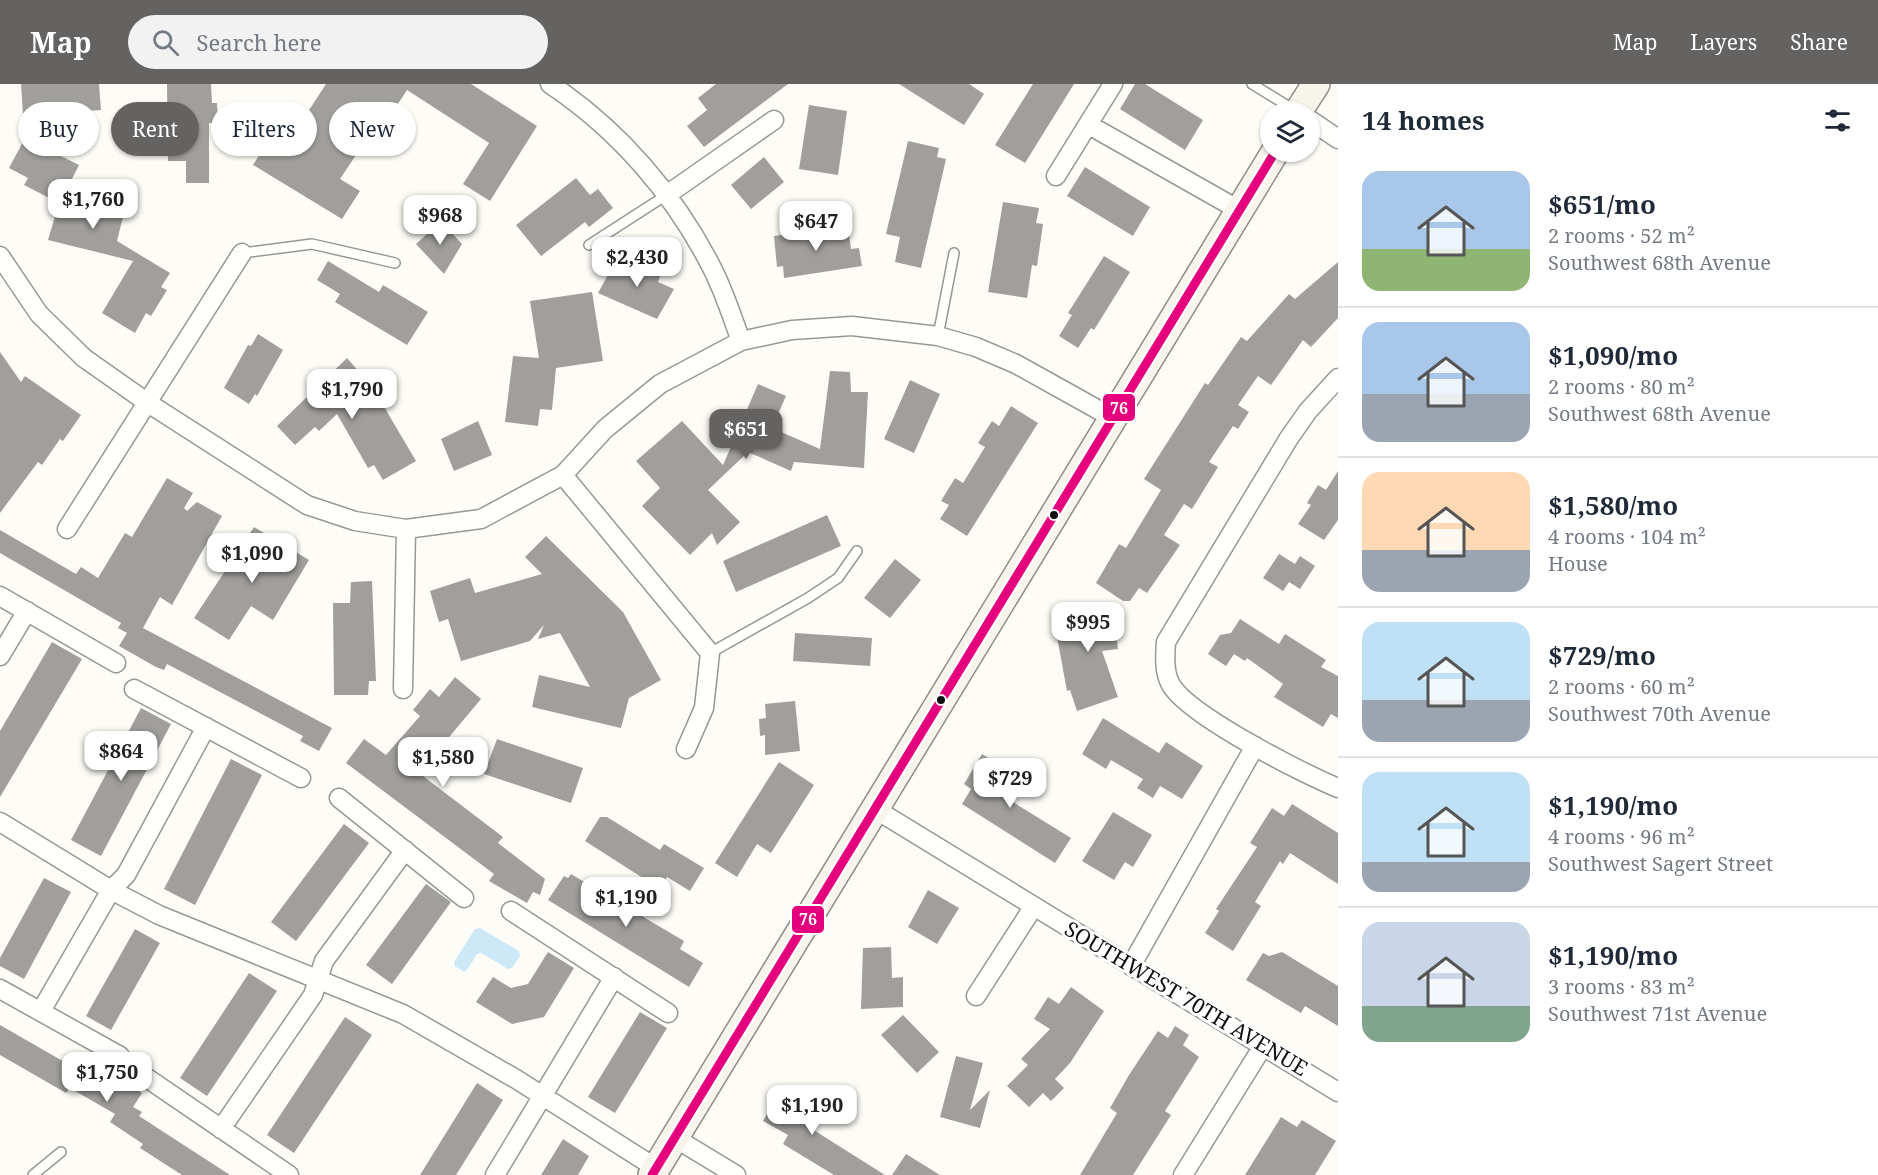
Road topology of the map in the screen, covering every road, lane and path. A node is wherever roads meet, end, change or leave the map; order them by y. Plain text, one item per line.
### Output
1 (550, 84) edge
2 (1113, 84) edge
3 (1252, 84) edge
4 (1316, 84) edge
5 (1282, 102) edge
6 (1304, 102) edge
7 (774, 120) dead end
8 (1089, 125) junction
9 (1320, 127) edge
10 (1338, 139) edge
11 (1269, 162) edge
12 (1056, 176) dead end
13 (668, 194) junction
14 (1239, 210) junction
15 (589, 245) dead end
16 (954, 252) dead end
17 (242, 253) joint
18 (0, 256) edge
19 (395, 263) dead end
20 (938, 336) junction
21 (741, 340) junction
22 (1338, 378) edge
23 (148, 403) junction
24 (1113, 418) junction
25 (563, 475) junction
26 (67, 529) dead end
27 (406, 529) junction
28 (857, 551) dead end
29 (0, 596) edge
30 (27, 611) junction
31 (710, 653) junction
32 (0, 656) edge
33 (116, 663) dead end
34 (134, 689) dead end
35 (404, 689) dead end
36 (206, 727) junction
37 (1255, 746) junction
38 (686, 749) dead end
39 (301, 778) dead end
40 (1338, 788) edge
41 (339, 798) dead end
42 (875, 809) junction
43 (0, 822) edge
44 (405, 850) junction
45 (111, 890) junction
46 (464, 898) dead end
47 (1034, 906) junction
48 (511, 911) dead end
49 (1131, 966) junction
50 (614, 977) junction
51 (319, 978) junction
52 (0, 989) edge
53 (976, 996) dead end
54 (40, 1011) junction
55 (668, 1013) dead end
56 (1263, 1046) junction
57 (120, 1056) dead end
58 (147, 1078) dead end
59 (1338, 1092) edge
60 (542, 1098) junction
61 (221, 1129) junction
62 (675, 1138) junction
63 (61, 1152) dead end
64 (654, 1172) edge
65 (33, 1175) edge
66 (289, 1175) edge
67 (495, 1175) edge
68 (736, 1175) edge
69 (1183, 1175) edge

1 - 13 street
2 - 8 street
3 - 5 lane
4 - 6 main road
7 - 13 street
8 - 12 street
8 - 14 street
9 - 10 street
11 - 14 main road
13 - 15 lane
13 - 21 street
14 - 24 main road
16 - 20 lane
17 - 19 lane
17 - 23 street
18 - 23 street
20 - 21 street
20 - 24 street
21 - 25 street
22 - 37 street
23 - 26 street
23 - 27 street
24 - 42 main road
25 - 27 street
25 - 31 street
27 - 35 street
28 - 31 lane
29 - 30 street
30 - 32 street
30 - 33 street
31 - 38 street
34 - 36 street
36 - 39 street
36 - 45 street
37 - 40 street
37 - 49 street
41 - 44 street
42 - 47 street, SOUTHWEST 70TH AVENUE
42 - 62 main road
43 - 45 street
44 - 46 street
44 - 51 street
45 - 51 street
45 - 54 street
47 - 49 street, SOUTHWEST 70TH AVENUE
47 - 53 street
48 - 50 street
49 - 56 street, SOUTHWEST 70TH AVENUE
50 - 55 street
50 - 60 street
51 - 60 street
51 - 61 street
52 - 54 street
54 - 57 street
56 - 59 street, SOUTHWEST 70TH AVENUE
56 - 69 street
58 - 61 street
60 - 64 street
60 - 67 street
61 - 66 street
62 - 64 main road
62 - 68 street
63 - 65 lane

